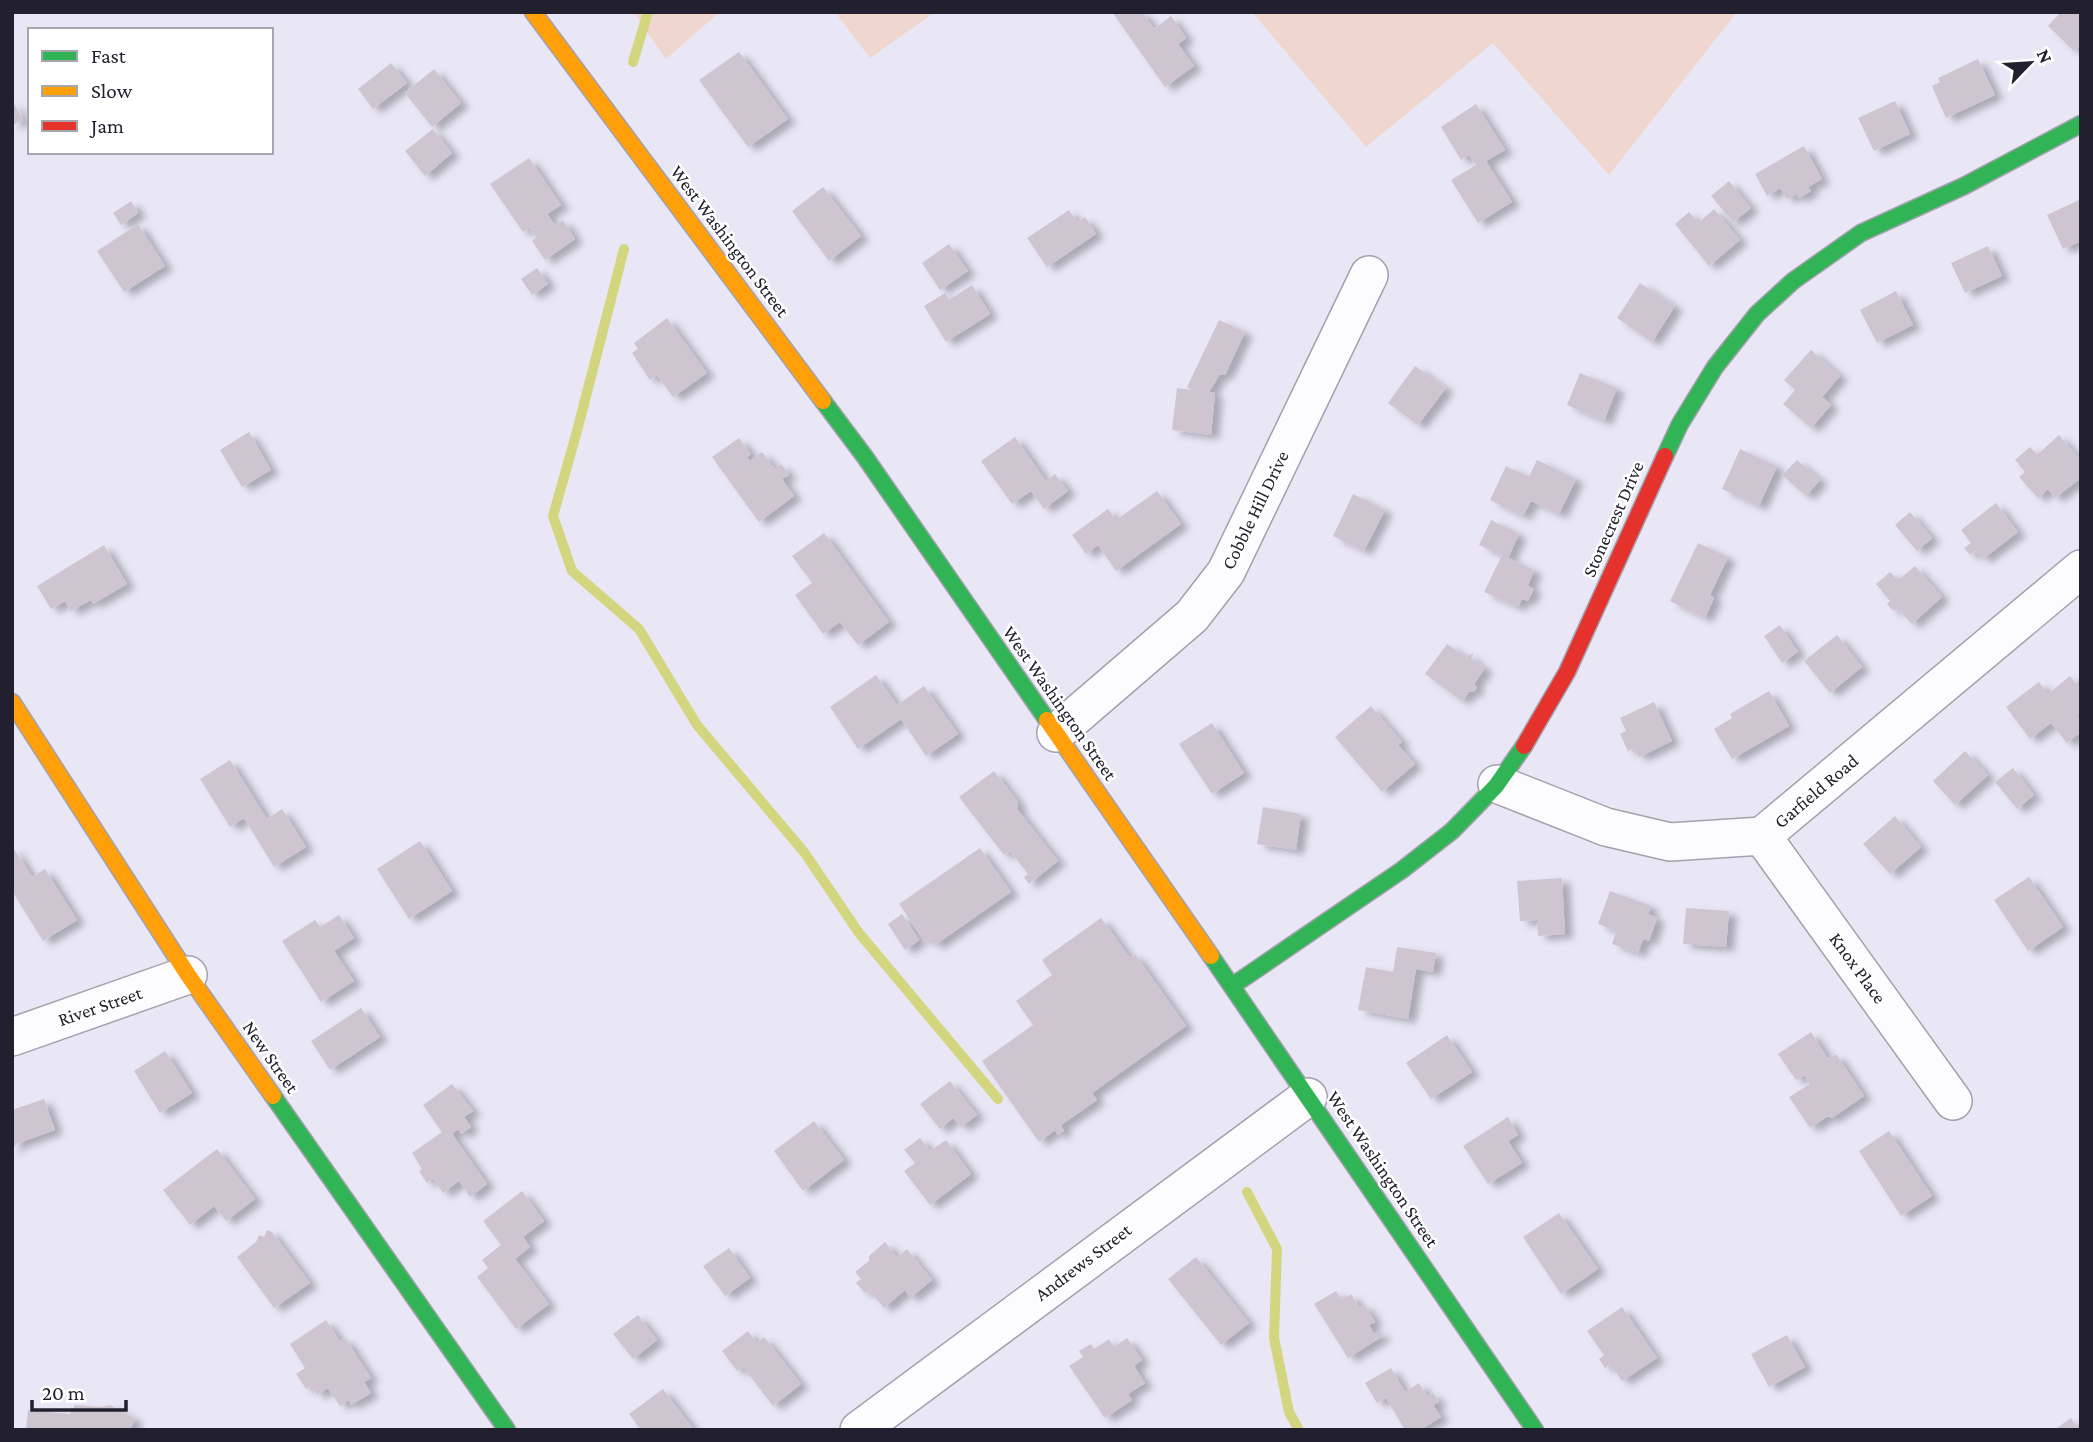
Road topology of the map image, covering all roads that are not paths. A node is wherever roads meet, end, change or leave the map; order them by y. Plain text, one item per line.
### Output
1 (533, 12) edge
2 (2081, 124) edge
3 (1369, 275) dead end
4 (2081, 569) edge
5 (12, 702) edge
6 (1056, 733) junction
7 (1497, 785) junction
8 (1762, 836) junction
9 (188, 975) junction
10 (1232, 986) junction
11 (12, 1037) edge
12 (1308, 1097) junction
13 (1953, 1101) dead end
14 (507, 1430) edge
15 (859, 1430) edge
16 (1535, 1430) edge

1 - 6 street, West Washington Street
2 - 7 street, Stonecrest Drive
3 - 6 street, Cobble Hill Drive
4 - 8 street, Garfield Road
5 - 9 street, New Street
6 - 10 street, West Washington Street
7 - 8 street, Garfield Road
7 - 10 street, Stonecrest Drive
8 - 13 street, Knox Place
9 - 11 street, River Street
9 - 14 street, New Street
10 - 12 street, West Washington Street
12 - 15 street, Andrews Street
12 - 16 street, West Washington Street

